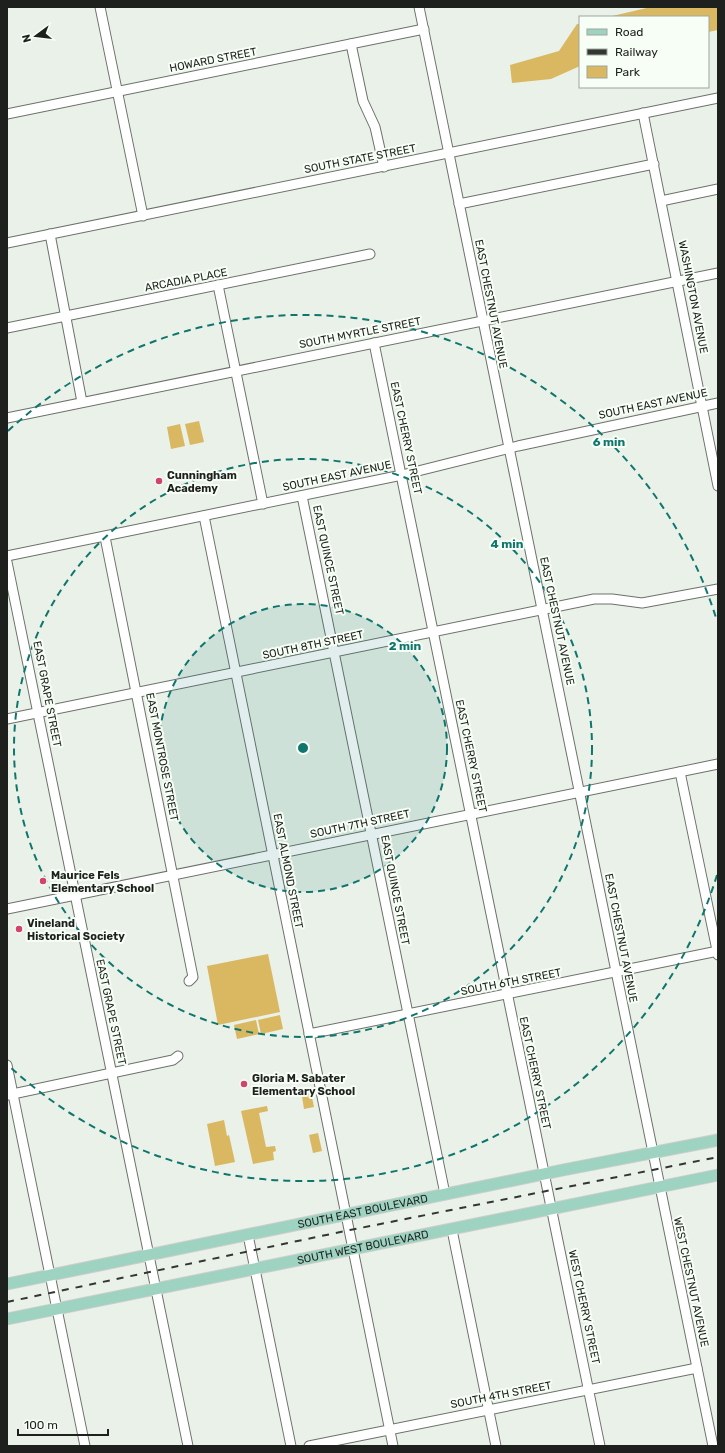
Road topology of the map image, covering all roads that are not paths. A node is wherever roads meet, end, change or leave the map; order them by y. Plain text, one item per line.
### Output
1 (100, 7) edge
2 (419, 7) edge
3 (424, 29) junction
4 (351, 44) junction
5 (117, 91) junction
6 (718, 98) edge
7 (643, 113) junction
8 (7, 114) edge
9 (449, 153) junction
10 (654, 164) junction
11 (384, 167) junction
12 (718, 189) edge
13 (661, 201) junction
14 (459, 204) junction
15 (143, 216) junction
16 (50, 234) junction
17 (7, 243) edge
18 (370, 254) dead end
19 (718, 273) edge
20 (678, 281) junction
21 (218, 285) junction
22 (66, 316) junction
23 (483, 321) junction
24 (7, 328) edge
25 (374, 343) junction
26 (236, 371) junction
27 (82, 402) junction
28 (718, 403) edge
29 (702, 406) junction
30 (7, 418) edge
31 (509, 448) junction
32 (402, 475) junction
33 (718, 486) edge
34 (302, 496) junction
35 (263, 504) junction
36 (204, 516) junction
37 (105, 536) junction
38 (7, 556) edge
39 (7, 562) edge
40 (718, 589) edge
41 (542, 611) junction
42 (434, 632) junction
43 (335, 653) junction
44 (236, 673) junction
45 (137, 693) junction
46 (38, 713) junction
47 (7, 719) edge
48 (718, 764) edge
49 (680, 772) junction
50 (580, 793) junction
51 (471, 814) junction
52 (372, 834) junction
53 (273, 855) junction
54 (174, 875) junction
55 (75, 895) junction
56 (7, 909) edge
57 (718, 953) edge
58 (616, 973) junction
59 (189, 981) dead end
60 (507, 995) junction
61 (408, 1014) junction
62 (309, 1034) junction
63 (178, 1056) dead end
64 (7, 1065) edge
65 (112, 1074) junction
66 (10, 1095) edge
67 (718, 1140) edge
68 (653, 1153) junction
69 (656, 1169) joint
70 (543, 1174) junction
71 (718, 1175) edge
72 (660, 1187) junction
73 (445, 1194) junction
74 (551, 1209) junction
75 (346, 1215) junction
76 (452, 1230) junction
77 (248, 1235) junction
78 (354, 1250) junction
79 (148, 1255) junction
80 (255, 1269) junction
81 (50, 1275) junction
82 (7, 1284) edge
83 (155, 1289) junction
84 (57, 1309) junction
85 (7, 1320) edge
86 (697, 1368) junction
87 (588, 1389) junction
88 (489, 1409) junction
89 (390, 1429) junction
90 (85, 1446) edge
91 (188, 1446) edge
92 (291, 1446) edge
93 (309, 1446) edge
94 (393, 1446) edge
95 (496, 1446) edge
96 (600, 1446) edge
97 (713, 1446) edge

1 - 5 street
2 - 3 street, EAST CHESTNUT AVENUE
3 - 4 street, HOWARD STREET
3 - 9 street, EAST CHESTNUT AVENUE
4 - 5 street, HOWARD STREET
4 - 11 street
5 - 8 street, HOWARD STREET
5 - 15 street
6 - 7 street, SOUTH STATE STREET
7 - 9 street, SOUTH STATE STREET
7 - 10 street, WASHINGTON AVENUE
9 - 11 street, SOUTH STATE STREET
9 - 14 street, EAST CHESTNUT AVENUE
10 - 13 street, WASHINGTON AVENUE
10 - 14 street
11 - 15 street, SOUTH STATE STREET
12 - 13 street
13 - 20 street, WASHINGTON AVENUE
14 - 23 street, EAST CHESTNUT AVENUE
15 - 16 street, SOUTH STATE STREET
16 - 17 street, SOUTH STATE STREET
16 - 22 street
18 - 21 street, ARCADIA PLACE
19 - 20 street, SOUTH MYRTLE STREET
20 - 23 street, SOUTH MYRTLE STREET
20 - 29 street, WASHINGTON AVENUE
21 - 22 street, ARCADIA PLACE
21 - 26 street
22 - 24 street, ARCADIA PLACE
22 - 27 street
23 - 25 street, SOUTH MYRTLE STREET
23 - 31 street, EAST CHESTNUT AVENUE
25 - 26 street, SOUTH MYRTLE STREET
25 - 32 street, EAST CHERRY STREET
26 - 27 street, SOUTH MYRTLE STREET
26 - 35 street
27 - 30 street, SOUTH MYRTLE STREET
28 - 29 street, SOUTH EAST AVENUE
29 - 31 street, SOUTH EAST AVENUE
29 - 33 street, WASHINGTON AVENUE
31 - 32 street, SOUTH EAST AVENUE
31 - 41 street, EAST CHESTNUT AVENUE
32 - 34 street, SOUTH EAST AVENUE
32 - 42 street, EAST CHERRY STREET
34 - 35 street, SOUTH EAST AVENUE
34 - 43 street, EAST QUINCE STREET
35 - 36 street, SOUTH EAST AVENUE
36 - 37 street, SOUTH EAST AVENUE
36 - 44 street, EAST ALMOND STREET
37 - 38 street, SOUTH EAST AVENUE
37 - 45 street, EAST MONTROSE STREET
39 - 46 street, EAST GRAPE STREET
40 - 41 street, SOUTH 8TH STREET
41 - 42 street, SOUTH 8TH STREET
41 - 50 street, EAST CHESTNUT AVENUE
42 - 43 street, SOUTH 8TH STREET
42 - 51 street, EAST CHERRY STREET
43 - 44 street, SOUTH 8TH STREET
43 - 52 street, EAST QUINCE STREET
44 - 45 street, SOUTH 8TH STREET
44 - 53 street, EAST ALMOND STREET
45 - 46 street, SOUTH 8TH STREET
45 - 54 street, EAST MONTROSE STREET
46 - 47 street, SOUTH 8TH STREET
46 - 55 street, EAST GRAPE STREET
48 - 49 street, SOUTH 7TH STREET
49 - 50 street, SOUTH 7TH STREET
49 - 57 street
50 - 51 street, SOUTH 7TH STREET
50 - 58 street, EAST CHESTNUT AVENUE
51 - 52 street, SOUTH 7TH STREET
51 - 60 street, EAST CHERRY STREET
52 - 53 street, SOUTH 7TH STREET
52 - 61 street, EAST QUINCE STREET
53 - 54 street, SOUTH 7TH STREET
53 - 62 street, EAST ALMOND STREET
54 - 55 street, SOUTH 7TH STREET
54 - 59 street, EAST MONTROSE STREET
55 - 56 street, SOUTH 7TH STREET
55 - 65 street, EAST GRAPE STREET
57 - 58 street, SOUTH 6TH STREET
58 - 60 street, SOUTH 6TH STREET
58 - 68 street, EAST CHESTNUT AVENUE
60 - 61 street, SOUTH 6TH STREET
60 - 70 street, EAST CHERRY STREET
61 - 62 street, SOUTH 6TH STREET
61 - 73 street, EAST QUINCE STREET
62 - 75 street, EAST ALMOND STREET
63 - 65 street
64 - 66 street
65 - 66 street
65 - 79 street, EAST GRAPE STREET
66 - 81 street
67 - 68 main road, SOUTH EAST BOULEVARD
68 - 69 street, EAST CHESTNUT AVENUE
68 - 70 main road, SOUTH EAST BOULEVARD
69 - 72 street, WEST CHESTNUT AVENUE
70 - 73 main road, SOUTH EAST BOULEVARD
70 - 74 street, WEST CHERRY STREET
71 - 72 main road, SOUTH WEST BOULEVARD
72 - 74 main road, SOUTH WEST BOULEVARD
72 - 86 street, WEST CHESTNUT AVENUE
73 - 75 main road, SOUTH EAST BOULEVARD
74 - 76 main road, SOUTH WEST BOULEVARD
74 - 87 street, WEST CHERRY STREET
75 - 77 main road, SOUTH EAST BOULEVARD
75 - 78 street, EAST ALMOND STREET
76 - 78 main road, SOUTH WEST BOULEVARD
76 - 88 street
77 - 79 main road, SOUTH EAST BOULEVARD
77 - 80 street
78 - 80 main road, SOUTH WEST BOULEVARD
78 - 89 street, EAST ALMOND STREET
79 - 81 main road, SOUTH EAST BOULEVARD
79 - 83 street, EAST GRAPE STREET
80 - 83 main road, SOUTH WEST BOULEVARD
80 - 92 street
81 - 82 main road, SOUTH EAST BOULEVARD
81 - 84 street
83 - 84 main road, SOUTH WEST BOULEVARD
83 - 91 street, EAST GRAPE STREET
84 - 85 main road, SOUTH WEST BOULEVARD
84 - 90 street
86 - 87 street, SOUTH 4TH STREET
86 - 97 street, WEST CHESTNUT AVENUE
87 - 88 street, SOUTH 4TH STREET
87 - 96 street, WEST CHERRY STREET
88 - 89 street, SOUTH 4TH STREET
88 - 95 street
89 - 93 street, SOUTH 4TH STREET
89 - 94 street, EAST ALMOND STREET

